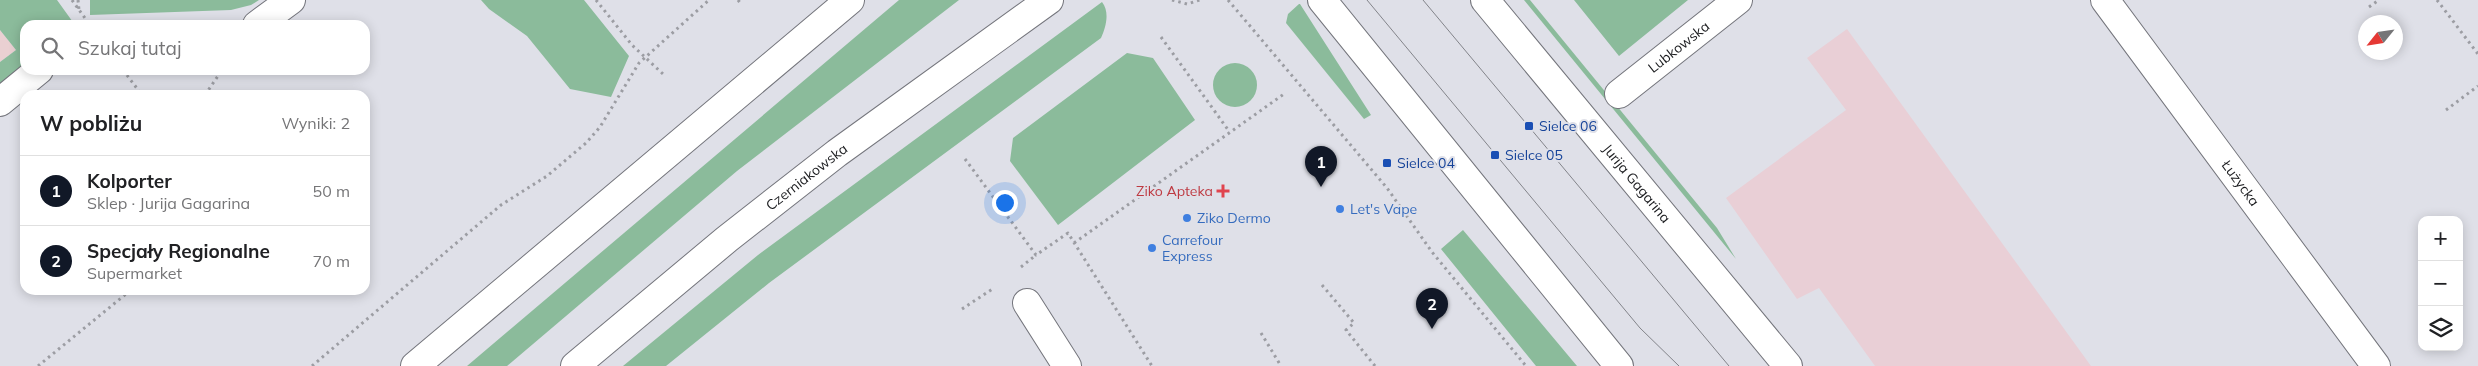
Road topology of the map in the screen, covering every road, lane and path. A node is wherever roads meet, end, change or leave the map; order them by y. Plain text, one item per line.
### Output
1 (72, 0) edge
2 (78, 0) edge
3 (291, 0) edge
4 (596, 0) edge
5 (709, 0) edge
6 (738, 0) edge
7 (850, 0) edge
8 (1049, 0) edge
9 (1172, 0) edge
10 (1200, 0) edge
11 (1228, 0) edge
12 (1322, 0) edge
13 (1485, 0) edge
14 (1738, 0) edge
15 (2105, 0) edge
16 (2379, 0) edge
17 (2437, 0) edge
18 (742, 4) dead end
19 (2369, 7) dead end
20 (79, 10) junction
21 (86, 20) edge
22 (264, 20) edge
23 (1161, 37) dead end
24 (2478, 54) edge
25 (645, 57) junction
26 (663, 74) dead end
27 (33, 75) edge
28 (127, 75) edge
29 (219, 75) edge
30 (2478, 86) edge
31 (138, 90) edge
32 (208, 90) edge
33 (1284, 94) dead end
34 (1619, 94) dead end
35 (0, 102) edge
36 (2446, 110) dead end
37 (1229, 132) junction
38 (965, 159) dead end
39 (1074, 243) junction
40 (1322, 285) dead end
41 (125, 295) edge
42 (1027, 303) dead end
43 (1261, 333) dead end
44 (38, 366) edge
45 (312, 366) edge
46 (415, 366) edge
47 (575, 366) edge
48 (1066, 366) edge
49 (1152, 366) edge
50 (1281, 366) edge
51 (1375, 366) edge
52 (1526, 366) edge
53 (1619, 366) edge
54 (1788, 366) edge
55 (2376, 366) edge

1 - 20 path
2 - 20 path
3 - 22 main road
4 - 25 path
5 - 25 path
6 - 18 path
7 - 46 main road
8 - 47 main road, Czerniakowska
9 - 10 path
11 - 52 path
12 - 53 main road
13 - 54 main road, Jurija Gagarina
14 - 34 main road, Lubkowska
15 - 55 main road, Łużycka
16 - 19 path
17 - 24 path
20 - 21 path
23 - 37 path
25 - 26 path
25 - 45 path
27 - 35 main road
28 - 31 path
29 - 32 path
30 - 36 path
33 - 37 path
37 - 39 path
38 - 39 path
39 - 49 path
40 - 51 path
41 - 44 path
42 - 48 main road
43 - 50 path

